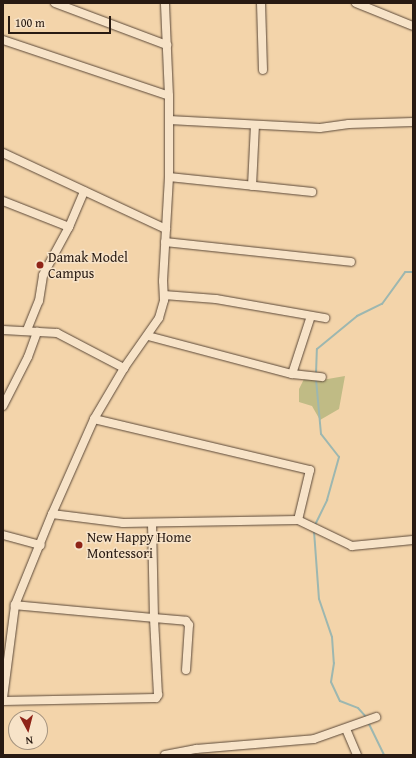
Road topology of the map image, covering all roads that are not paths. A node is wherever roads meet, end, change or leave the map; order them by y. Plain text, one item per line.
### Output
1 (55, 3) edge
2 (165, 3) edge
3 (261, 3) edge
4 (356, 3) edge
5 (413, 26) edge
6 (3, 40) edge
7 (167, 45) junction
8 (263, 70) dead end
9 (169, 96) junction
10 (169, 120) junction
11 (413, 122) edge
12 (255, 125) junction
13 (3, 153) edge
14 (169, 176) junction
15 (252, 186) junction
16 (84, 191) junction
17 (312, 192) dead end
18 (3, 201) edge
19 (69, 227) junction
20 (166, 229) junction
21 (165, 242) junction
22 (351, 262) dead end
23 (164, 295) junction
24 (311, 316) junction
25 (325, 318) dead end
26 (3, 330) edge
27 (27, 330) junction
28 (37, 332) junction
29 (148, 336) junction
30 (124, 368) junction
31 (292, 374) junction
32 (322, 377) dead end
33 (3, 406) edge
34 (94, 418) junction
35 (52, 514) junction
36 (298, 520) junction
37 (152, 523) junction
38 (3, 535) edge
39 (413, 540) edge
40 (40, 545) junction
41 (15, 605) junction
42 (154, 618) junction
43 (186, 670) dead end
44 (3, 698) edge
45 (376, 717) dead end
46 (346, 729) junction
47 (165, 755) edge
48 (357, 755) edge

1 - 7 street
2 - 7 street
3 - 8 street
4 - 5 street
6 - 9 street
7 - 9 street
9 - 10 street
10 - 12 street
10 - 14 street
11 - 12 street
12 - 15 street
13 - 16 street
14 - 15 street
14 - 20 street
15 - 17 street
16 - 19 street
16 - 20 street
18 - 19 street
19 - 27 street
20 - 21 street
21 - 22 street
21 - 23 street
23 - 24 street
23 - 29 street
24 - 25 street
24 - 31 street
26 - 27 street
27 - 28 street
28 - 30 street
28 - 33 street
29 - 30 street
29 - 31 street
30 - 34 street
31 - 32 street
34 - 35 street
34 - 36 street
35 - 37 street
35 - 40 street
36 - 37 street
36 - 39 street
37 - 42 street
38 - 40 street
40 - 41 street
41 - 42 street
41 - 44 street
42 - 43 street
42 - 44 street
45 - 46 street
46 - 47 street
46 - 48 street

